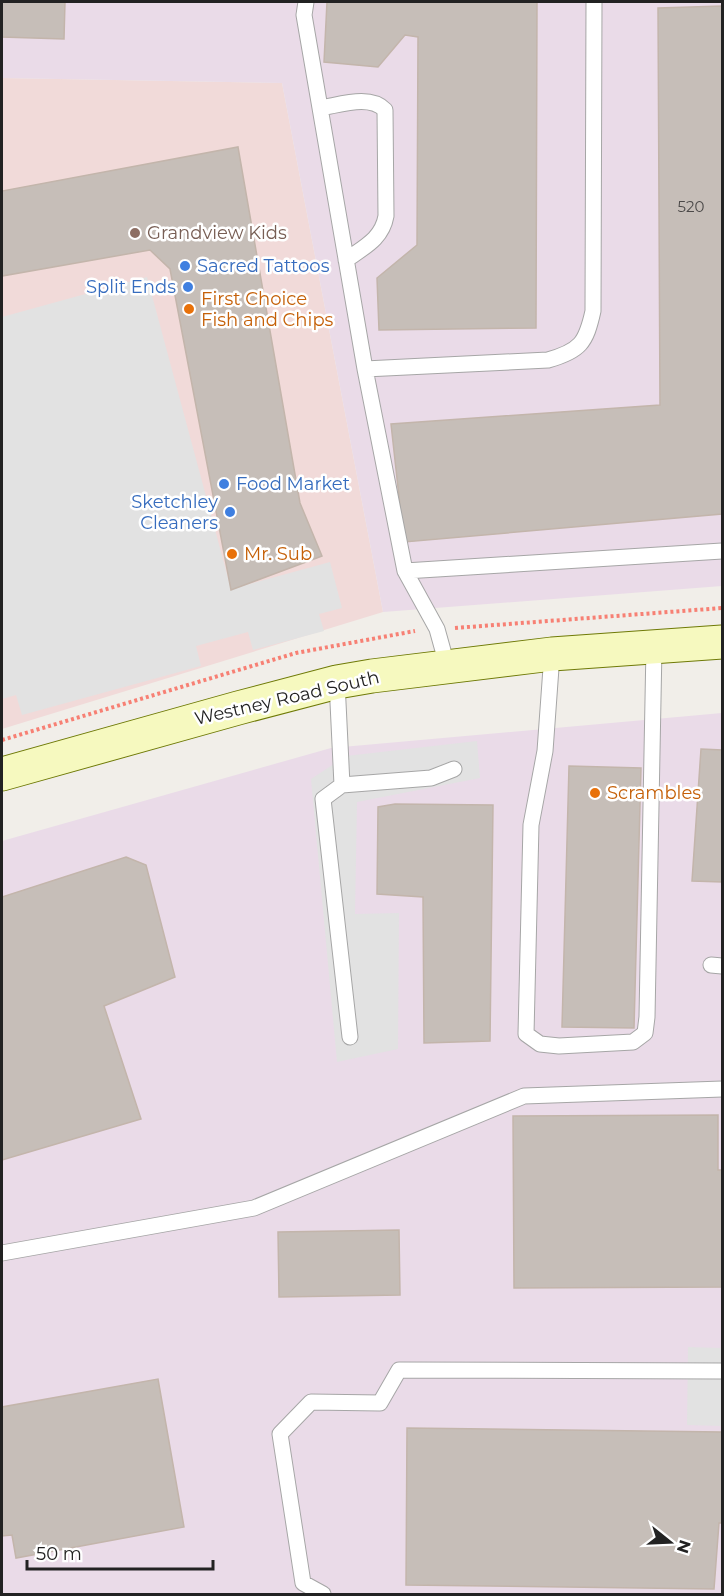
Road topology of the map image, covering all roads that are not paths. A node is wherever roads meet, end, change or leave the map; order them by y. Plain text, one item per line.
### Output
1 (306, 2) edge
2 (594, 2) edge
3 (320, 108) junction
4 (346, 260) junction
5 (365, 369) junction
6 (723, 551) edge
7 (405, 571) junction
8 (723, 642) edge
9 (654, 647) junction
10 (552, 654) junction
11 (447, 665) junction
12 (337, 682) junction
13 (454, 769) dead end
14 (2, 774) edge
15 (342, 785) junction
16 (350, 1037) dead end
17 (723, 1089) edge
18 (2, 1253) edge
19 (723, 1371) edge
20 (323, 1594) edge

1 - 3 lane
2 - 5 lane
3 - 4 lane
3 - 4 lane
4 - 5 lane
5 - 7 lane
6 - 7 lane
7 - 11 lane
8 - 9 main road, Westney Road South
9 - 10 main road, Westney Road South
9 - 10 lane
10 - 11 main road, Westney Road South
11 - 12 main road, Westney Road South
12 - 14 main road, Westney Road South
12 - 15 lane
13 - 15 lane
15 - 16 lane
17 - 18 lane
19 - 20 lane

